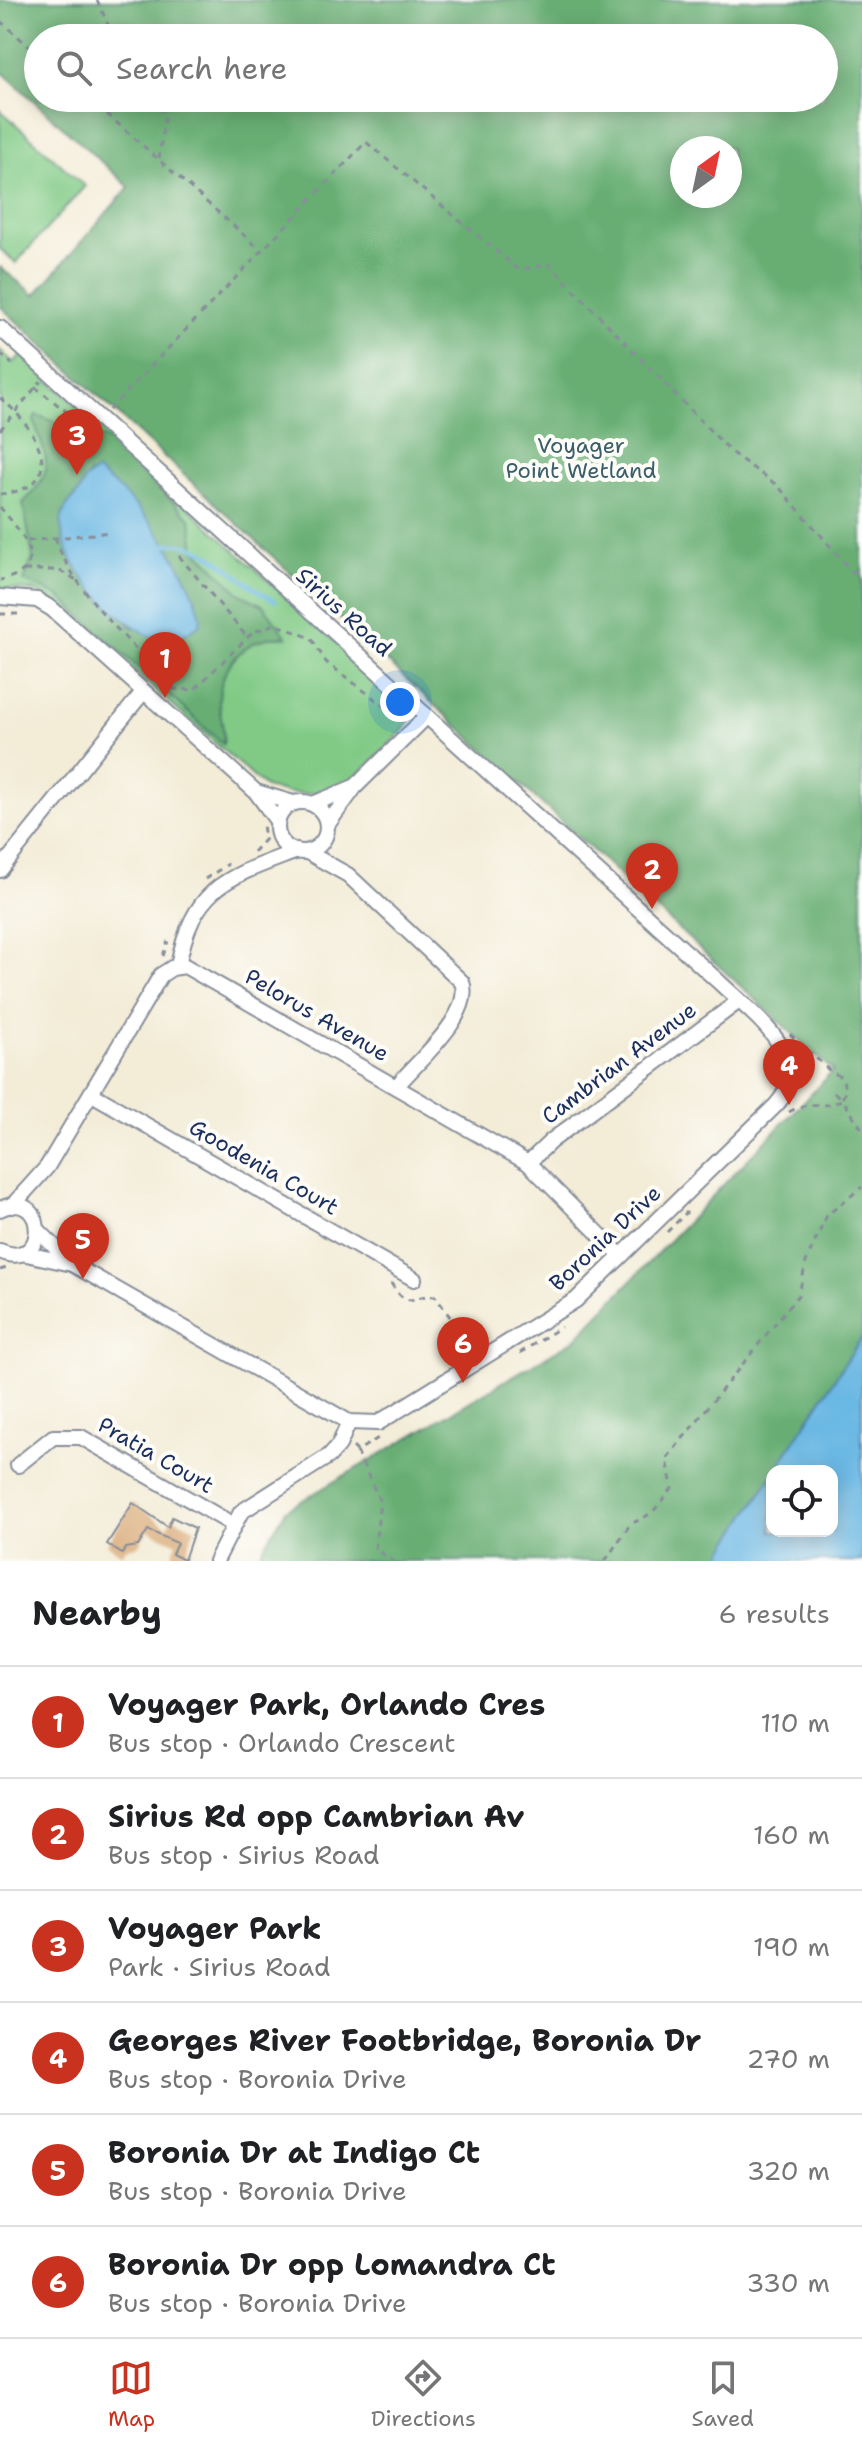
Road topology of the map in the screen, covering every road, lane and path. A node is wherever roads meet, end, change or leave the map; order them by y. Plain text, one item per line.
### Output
1 (97, 0) edge
2 (0, 21) edge
3 (108, 24) edge
4 (24, 42) edge
5 (105, 112) edge
6 (163, 112) edge
7 (159, 158) junction
8 (262, 251) junction
9 (0, 328) edge
10 (0, 354) edge
11 (12, 364) dead end
12 (49, 372) junction
13 (35, 387) junction
14 (0, 398) edge
15 (15, 410) junction
16 (92, 421) junction
17 (0, 430) edge
18 (0, 494) edge
19 (0, 507) edge
20 (111, 532) dead end
21 (55, 538) junction
22 (28, 541) junction
23 (179, 556) dead end
24 (20, 571) junction
25 (0, 580) edge
26 (81, 582) junction
27 (862, 583) edge
28 (0, 597) edge
29 (0, 614) edge
30 (26, 614) dead end
31 (247, 637) junction
32 (143, 692) junction
33 (426, 717) junction
34 (411, 730) junction
35 (355, 787) junction
36 (256, 792) junction
37 (293, 803) junction
38 (313, 804) junction
39 (260, 817) dead end
40 (278, 829) junction
41 (326, 831) junction
42 (302, 852) junction
43 (246, 855) dead end
44 (234, 861) dead end
45 (260, 864) junction
46 (0, 870) edge
47 (348, 875) junction
48 (201, 884) dead end
49 (171, 933) dead end
50 (159, 962) dead end
51 (178, 966) junction
52 (739, 1001) junction
53 (786, 1029) dead end
54 (791, 1064) joint
55 (396, 1087) junction
56 (831, 1090) dead end
57 (92, 1094) junction
58 (842, 1099) junction
59 (779, 1119) dead end
60 (862, 1129) edge
61 (528, 1163) junction
62 (47, 1167) junction
63 (862, 1187) edge
64 (4, 1208) edge
65 (687, 1212) dead end
66 (36, 1223) junction
67 (664, 1235) dead end
68 (621, 1256) junction
69 (10, 1257) edge
70 (72, 1264) junction
71 (0, 1270) edge
72 (414, 1279) dead end
73 (566, 1324) dead end
74 (514, 1355) dead end
75 (349, 1422) junction
76 (389, 1431) dead end
77 (343, 1437) junction
78 (357, 1451) junction
79 (18, 1465) dead end
80 (232, 1524) junction
81 (216, 1561) edge
82 (393, 1561) edge
83 (605, 1561) edge

1 - 3 path
2 - 4 path
5 - 7 path
6 - 7 path
7 - 8 path
8 - 16 path
8 - 27 path
9 - 12 street, Sirius Road
10 - 11 path
12 - 13 path
12 - 16 street, Sirius Road
13 - 15 path
13 - 16 path
14 - 15 path
15 - 17 path
15 - 18 path
16 - 33 street, Sirius Road
19 - 22 path
20 - 21 path
21 - 22 path
21 - 26 path
22 - 24 path
23 - 31 path
24 - 25 path
24 - 26 path
26 - 31 path
28 - 32 street
29 - 30 path
31 - 34 path
32 - 36 street
32 - 46 street
33 - 34 street
33 - 52 street, Sirius Road
34 - 35 street
35 - 38 street
35 - 41 street
36 - 37 street
36 - 40 street
37 - 38 street
37 - 40 street
38 - 41 street
39 - 43 path
40 - 42 street
40 - 45 street
41 - 42 street
41 - 47 street
42 - 45 street
42 - 47 street
44 - 48 path
45 - 51 street
47 - 55 street
49 - 50 path
51 - 55 street, Pelorus Avenue
51 - 57 street
52 - 54 street, Sirius Road
52 - 61 street, Cambrian Avenue
53 - 58 path
54 - 68 street, Boronia Drive
55 - 61 street, Pelorus Avenue
56 - 58 path
57 - 62 street
57 - 72 street, Goodenia Court
58 - 59 path
58 - 60 path
61 - 68 street, Pelorus Avenue
62 - 64 street
62 - 66 street
63 - 83 path
64 - 66 street
65 - 67 path
66 - 69 street
66 - 70 street
68 - 75 street, Boronia Drive
69 - 70 street
69 - 71 path
70 - 75 street
73 - 74 path
75 - 77 street
76 - 78 path
77 - 78 path
77 - 80 street
78 - 82 path
79 - 80 street, Pratia Court
80 - 81 street

